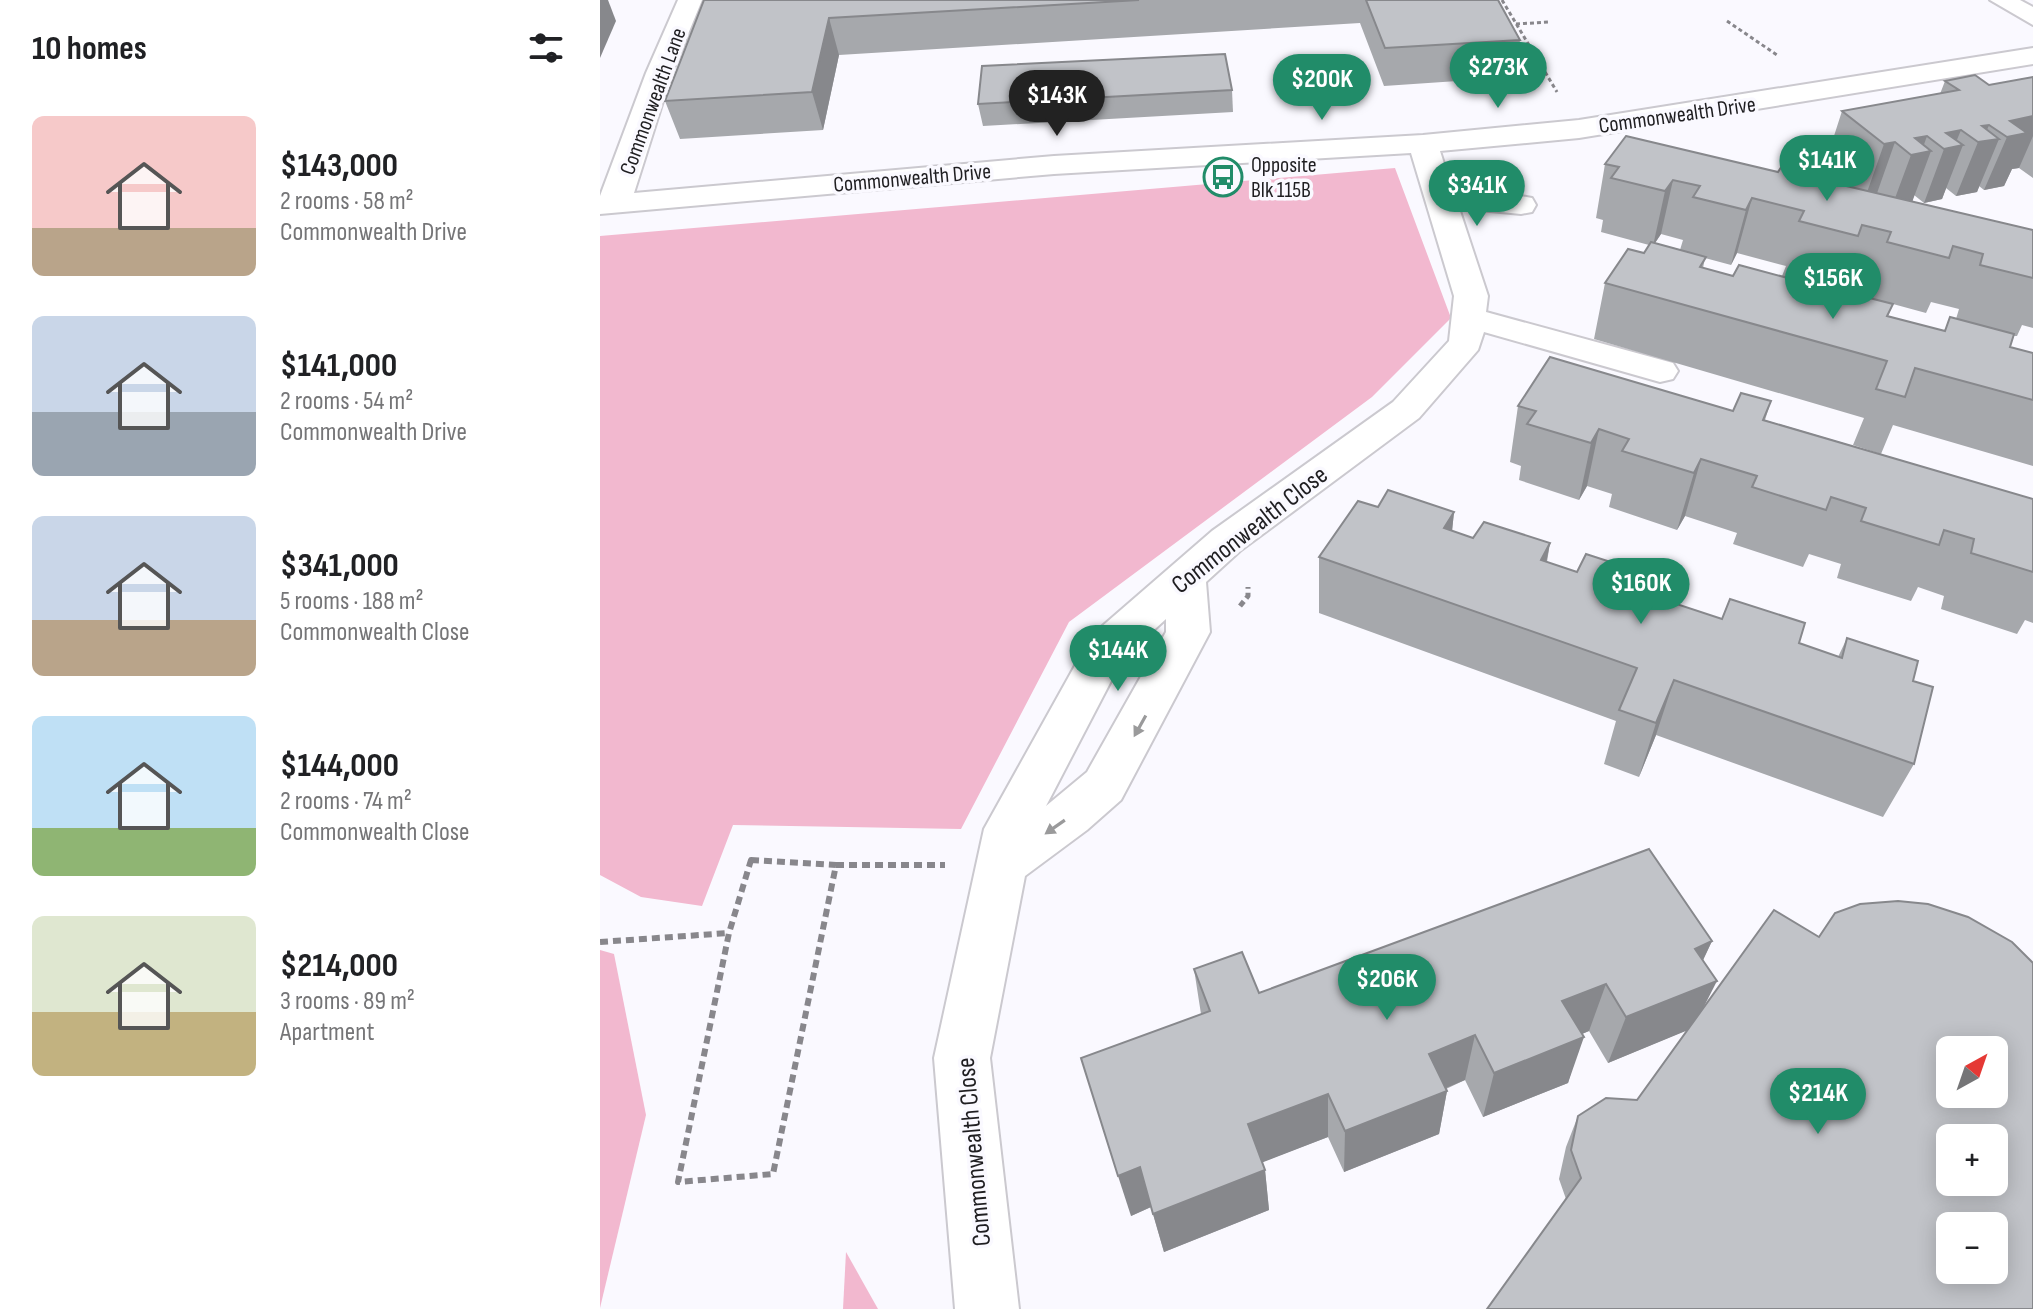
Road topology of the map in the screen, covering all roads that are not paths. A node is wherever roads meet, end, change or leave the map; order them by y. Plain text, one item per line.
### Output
1 (690, 0) edge
2 (2002, 0) edge
3 (2033, 17) edge
4 (2032, 55) edge
5 (1423, 144) junction
6 (1438, 197) junction
7 (607, 204) edge
8 (1521, 205) dead end
9 (1471, 318) junction
10 (1660, 371) dead end
11 (1185, 577) junction
12 (1001, 865) junction
13 (987, 1309) edge

1 - 7 street, Commonwealth Lane
2 - 3 street
4 - 5 street, Commonwealth Drive
5 - 6 street
5 - 7 street, Commonwealth Drive
6 - 8 street
6 - 9 street
9 - 10 street
9 - 11 street, Commonwealth Close
11 - 12 street, Commonwealth Close
11 -> 12 street
12 - 13 street, Commonwealth Close

